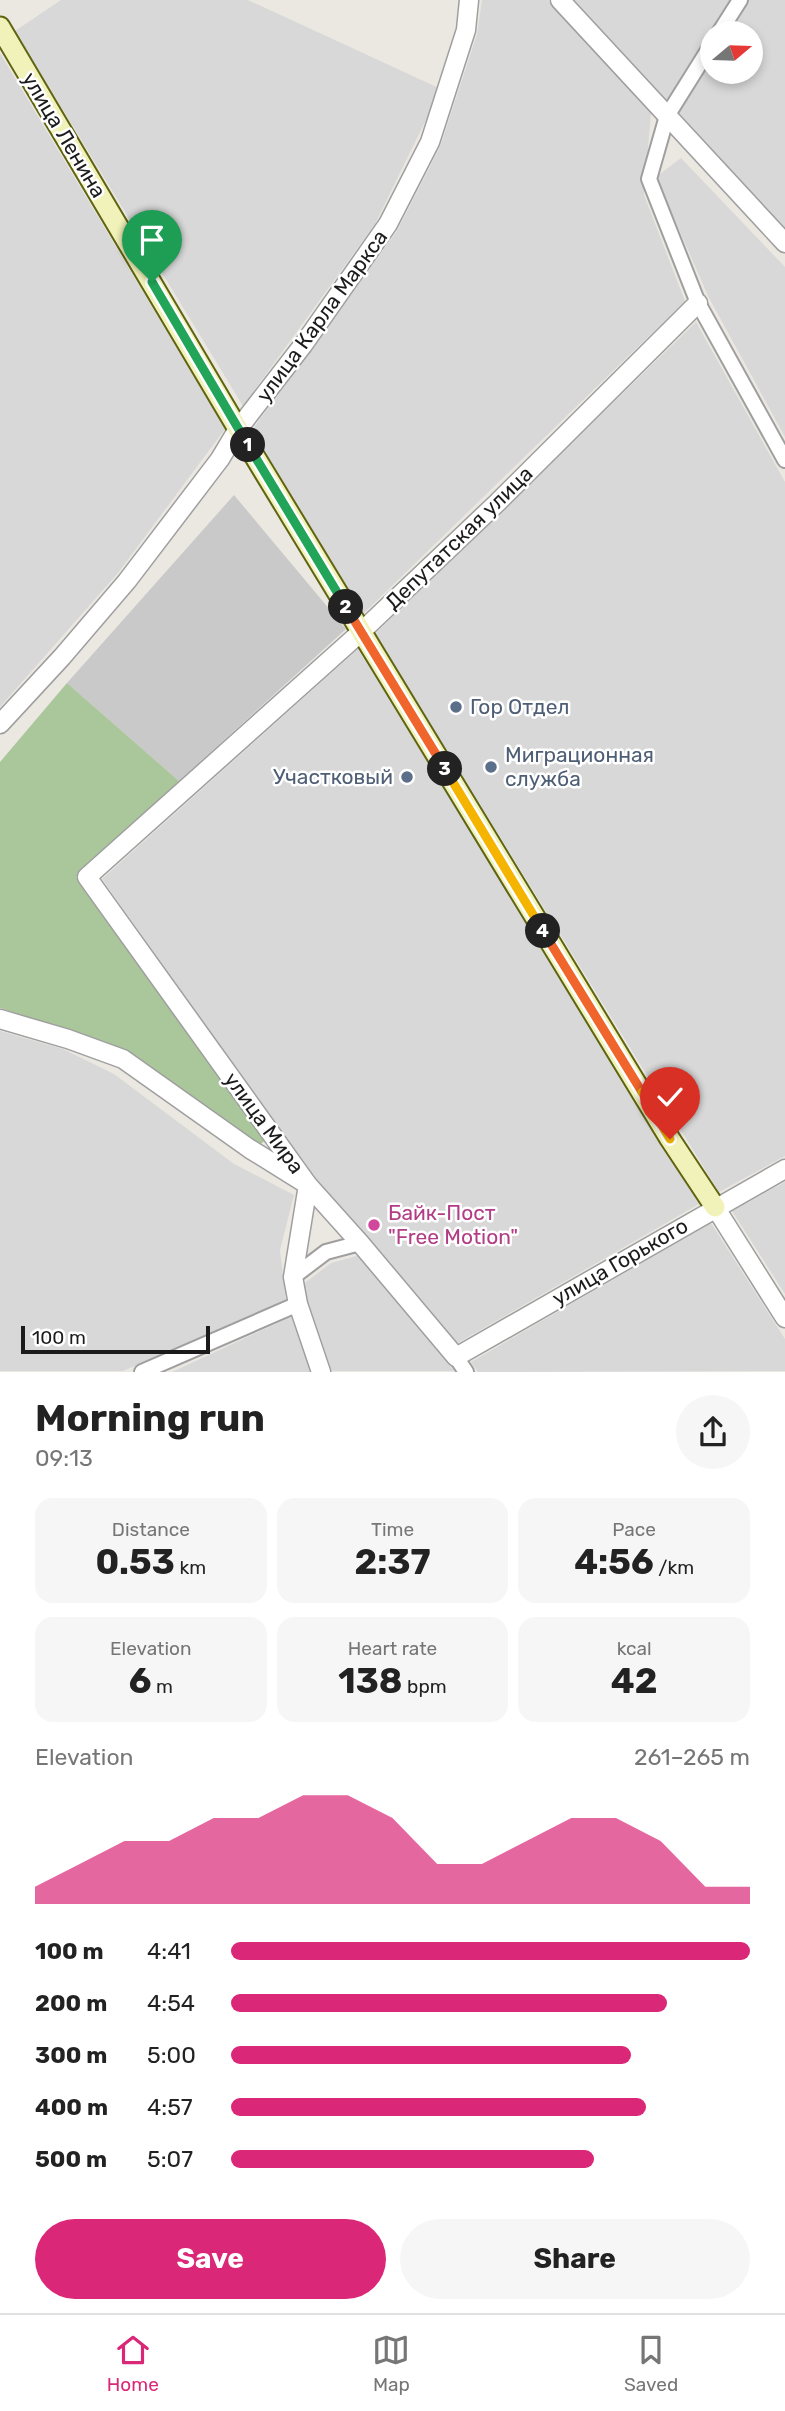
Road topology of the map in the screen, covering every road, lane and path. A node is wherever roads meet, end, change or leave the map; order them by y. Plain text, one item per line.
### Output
1 (469, 0) edge
2 (740, 0) edge
3 (563, 3) edge
4 (727, 21) edge
5 (0, 27) edge
6 (700, 63) edge
7 (667, 117) junction
8 (785, 243) edge
9 (698, 303) junction
10 (238, 429) junction
11 (785, 460) edge
12 (361, 632) junction
13 (0, 724) edge
14 (87, 877) joint
15 (0, 1018) edge
16 (785, 1168) edge
17 (308, 1185) junction
18 (715, 1208) junction
19 (360, 1243) junction
20 (293, 1277) junction
21 (298, 1304) junction
22 (785, 1318) edge
23 (461, 1364) edge
24 (142, 1371) edge
25 (321, 1371) edge

1 - 10 street, улица Карла Маркса
2 - 4 street
3 - 7 street
3 - 8 street
5 - 10 main road, улица Ленина
6 - 7 street
7 - 8 street
7 - 9 street
9 - 11 street
9 - 12 street, Депутатская улица
10 - 12 main road, улица Ленина
10 - 13 street, улица Карла Маркса
12 - 14 street, Депутатская улица
12 - 18 main road, улица Ленина
14 - 17 street, улица Мира
15 - 17 street
16 - 18 street, улица Горького
17 - 19 street, улица Мира
17 - 20 street
18 - 22 street, улица Ленина
18 - 23 street, улица Горького
19 - 20 street
19 - 23 street, улица Мира
20 - 21 street
21 - 24 street
21 - 25 street

